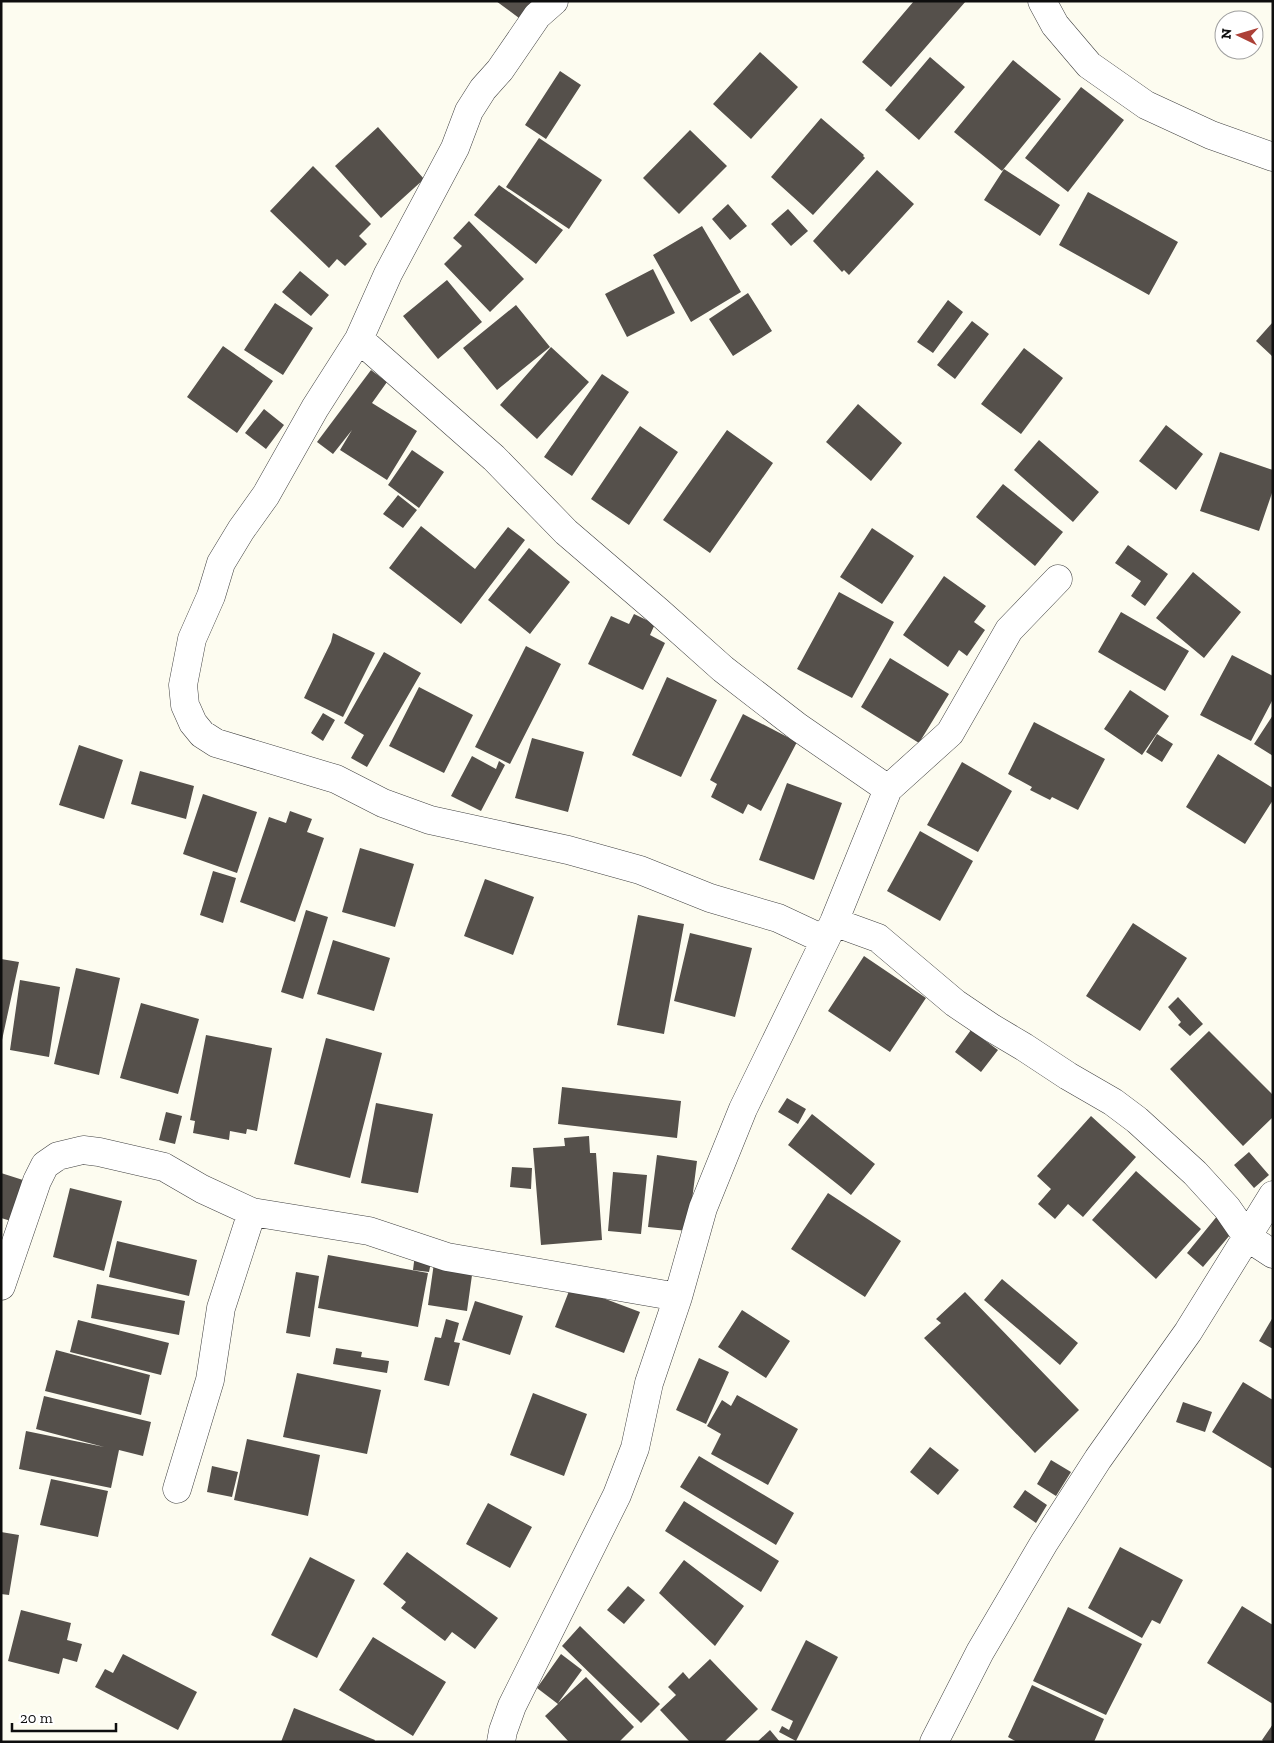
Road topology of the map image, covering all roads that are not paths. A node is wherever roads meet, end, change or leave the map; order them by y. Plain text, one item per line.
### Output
1 (554, 1) edge
2 (1042, 1) edge
3 (1273, 158) edge
4 (358, 338) junction
5 (1058, 579) dead end
6 (888, 788) junction
7 (830, 931) junction
8 (1273, 1195) edge
9 (252, 1212) junction
10 (1247, 1237) junction
11 (1273, 1254) edge
12 (1, 1286) edge
13 (678, 1297) junction
14 (176, 1489) dead end
15 (501, 1742) edge
16 (934, 1742) edge

1 - 4 street
2 - 3 street
4 - 6 street
4 - 7 street
5 - 6 street
6 - 7 street
7 - 10 street
7 - 13 street
8 - 10 street
9 - 12 street
9 - 13 street
9 - 14 street
10 - 11 street
10 - 16 street
13 - 15 street

